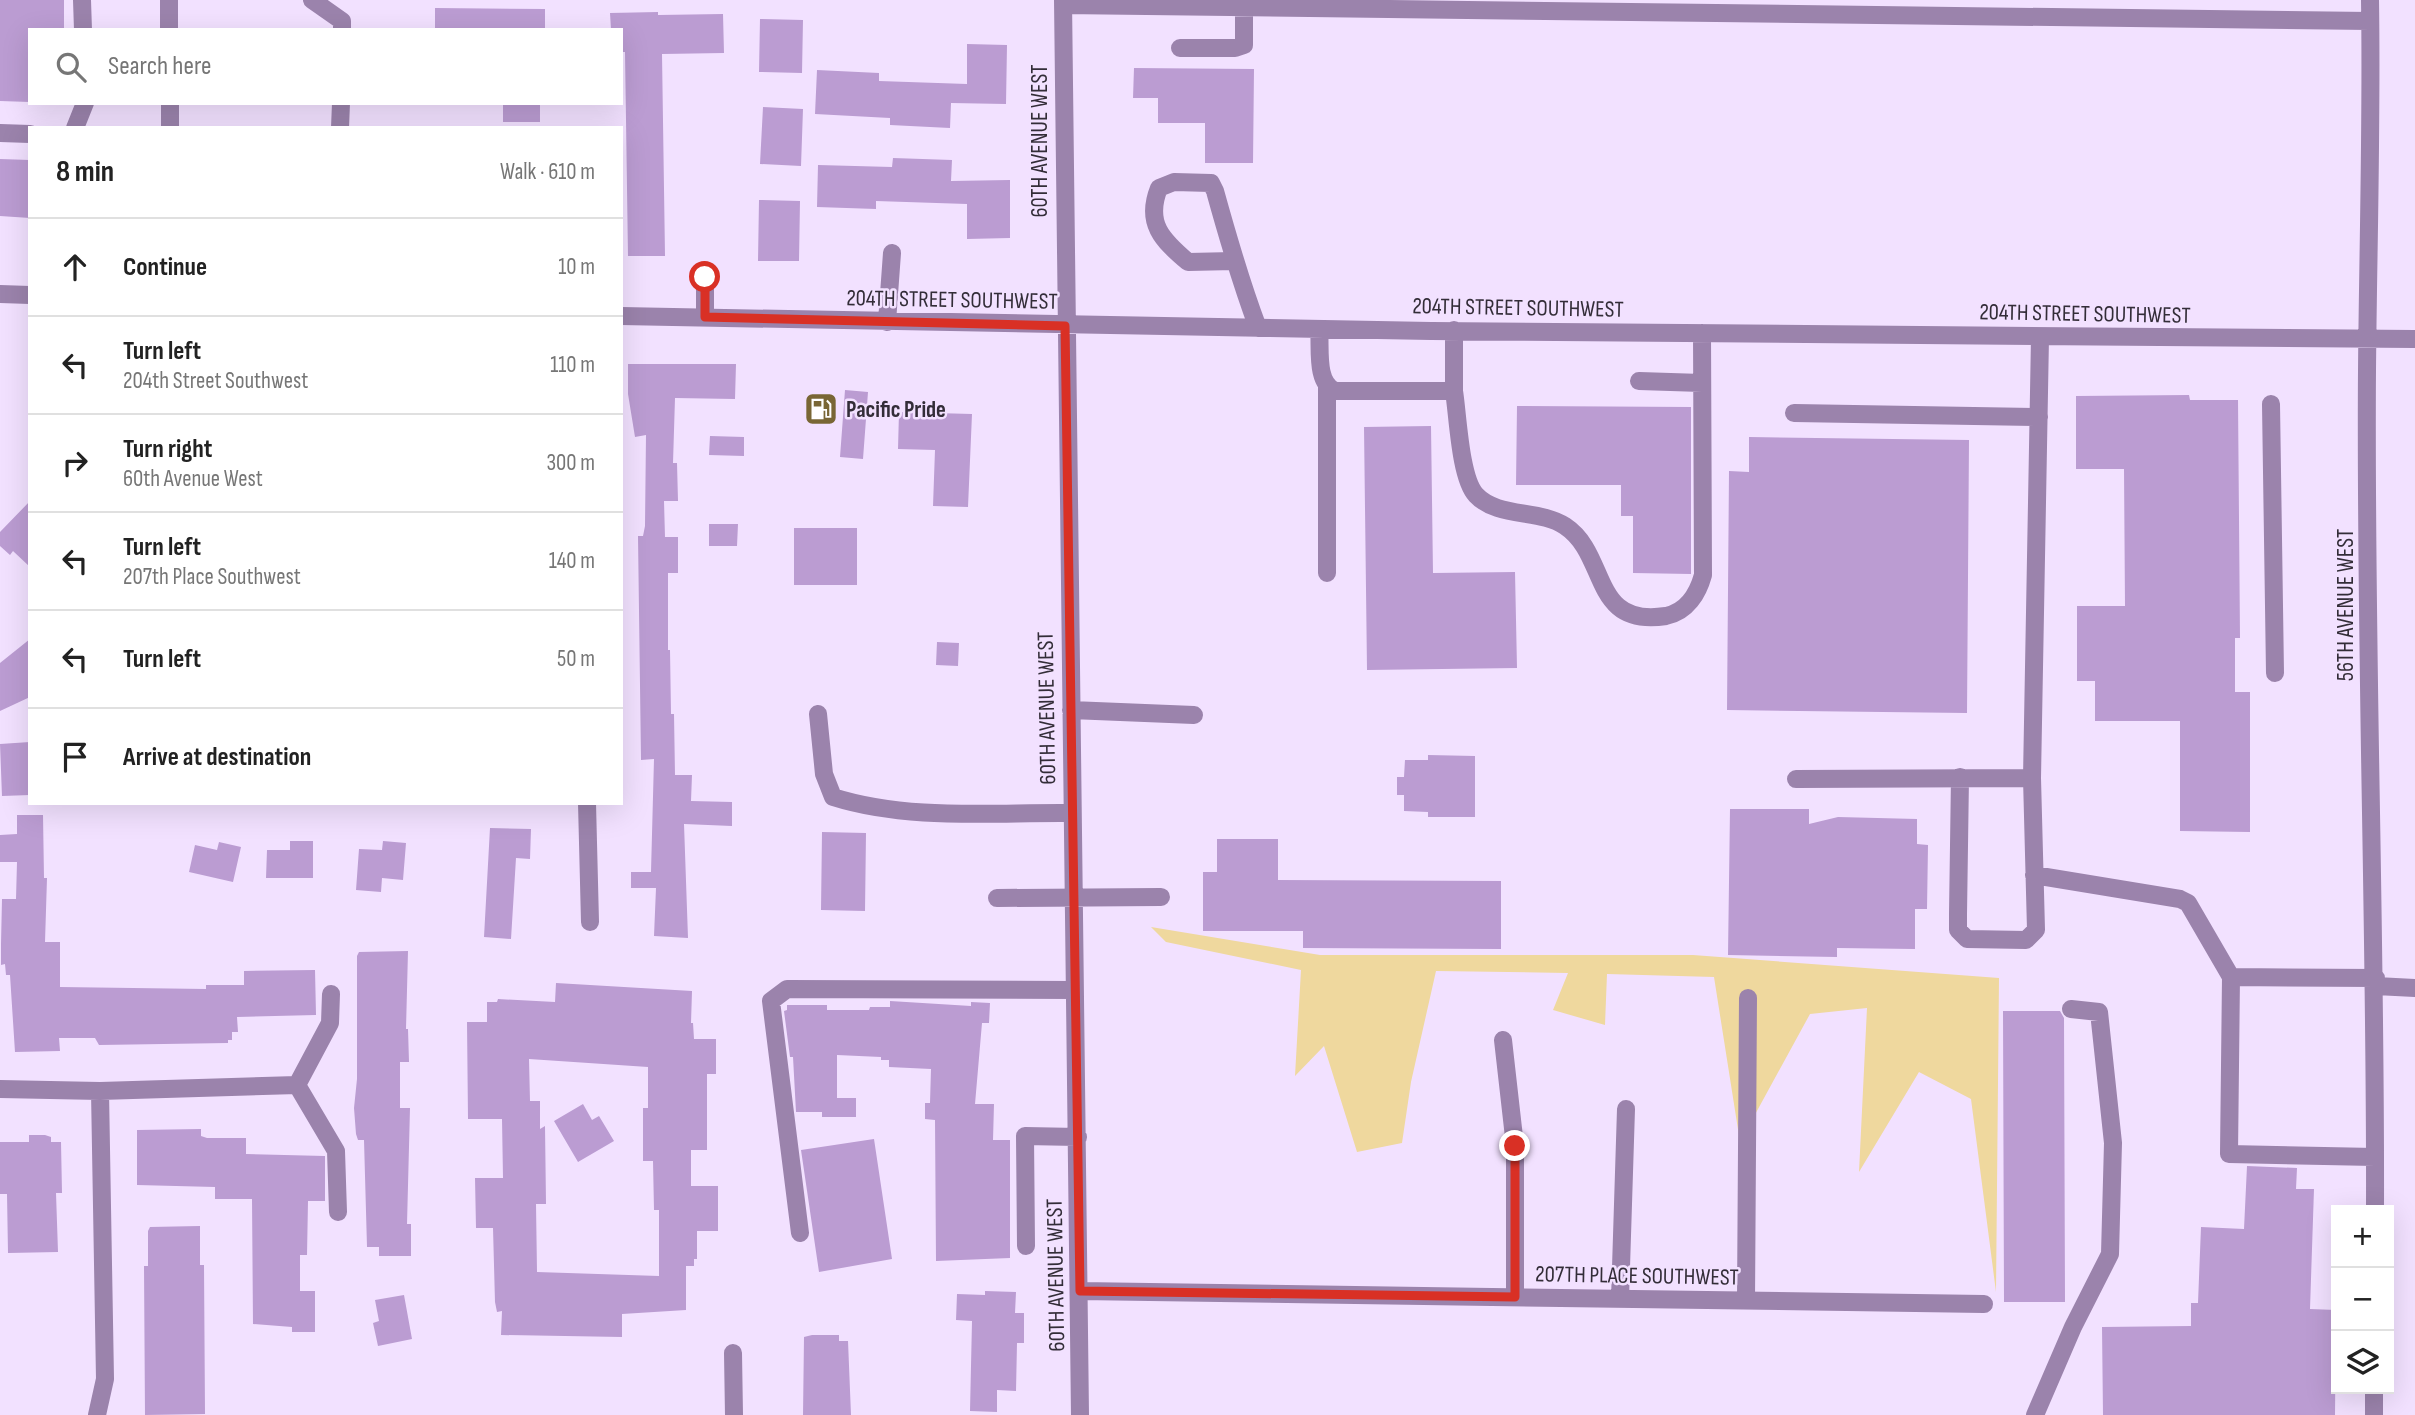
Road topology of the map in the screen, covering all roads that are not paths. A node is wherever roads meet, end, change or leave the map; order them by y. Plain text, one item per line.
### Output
1 (82, 0) edge
2 (169, 0) edge
3 (312, 0) edge
4 (2370, 0) edge
5 (1063, 3) edge
6 (1244, 7) junction
7 (2370, 21) junction
8 (83, 28) edge
9 (169, 28) edge
10 (342, 28) edge
11 (1180, 48) dead end
12 (84, 105) edge
13 (170, 105) edge
14 (341, 105) edge
15 (76, 126) edge
16 (170, 126) edge
17 (340, 126) edge
18 (0, 133) edge
19 (28, 134) edge
20 (892, 253) dead end
21 (1234, 261) junction
22 (705, 277) dead end
23 (0, 294) edge
24 (28, 295) edge
25 (623, 316) edge
26 (705, 317) junction
27 (887, 322) junction
28 (1065, 326) junction
29 (1258, 328) junction
30 (1319, 329) junction
31 (1454, 330) junction
32 (1702, 333) junction
33 (2040, 338) junction
34 (2367, 338) junction
35 (2415, 339) edge
36 (1639, 381) dead end
37 (1702, 383) junction
38 (1326, 387) junction
39 (1454, 391) junction
40 (2272, 404) dead end
41 (1794, 413) dead end
42 (2039, 417) junction
43 (1327, 573) dead end
44 (2275, 673) dead end
45 (1071, 710) junction
46 (818, 714) dead end
47 (1195, 715) dead end
48 (1960, 777) junction
49 (2032, 778) junction
50 (1796, 779) dead end
51 (587, 805) edge
52 (1072, 813) junction
53 (2034, 875) junction
54 (1160, 897) dead end
55 (997, 898) dead end
56 (1074, 898) junction
57 (590, 922) dead end
58 (2231, 976) junction
59 (2376, 982) junction
60 (2415, 988) edge
61 (1075, 990) junction
62 (331, 994) dead end
63 (1748, 998) dead end
64 (2071, 1009) dead end
65 (1503, 1040) dead end
66 (297, 1084) junction
67 (0, 1089) edge
68 (100, 1091) junction
69 (1626, 1109) dead end
70 (1078, 1137) junction
71 (2375, 1157) junction
72 (2375, 1205) edge
73 (338, 1212) dead end
74 (800, 1233) dead end
75 (1026, 1246) dead end
76 (1080, 1291) junction
77 (1515, 1297) junction
78 (1620, 1299) junction
79 (1746, 1301) junction
80 (1984, 1304) dead end
81 (733, 1353) dead end
82 (2374, 1394) edge
83 (97, 1415) edge
84 (734, 1415) edge
85 (1080, 1415) edge
86 (2035, 1415) edge
87 (2374, 1415) edge

1 - 8 street
2 - 9 street
3 - 10 street
4 - 7 street, 56TH AVENUE WEST
5 - 6 street
5 - 28 street, 60TH AVENUE WEST
6 - 7 street
6 - 11 street
7 - 34 street, 56TH AVENUE WEST
12 - 15 street
13 - 16 street
14 - 17 street
18 - 19 street
20 - 27 street
21 - 21 street
21 - 29 street
22 - 26 street
23 - 24 street
25 - 26 street, 204TH STREET SOUTHWEST
26 - 27 street, 204TH STREET SOUTHWEST
27 - 28 street, 204TH STREET SOUTHWEST
28 - 29 street, 204TH STREET SOUTHWEST
28 - 45 street, 60TH AVENUE WEST
29 - 30 street, 204TH STREET SOUTHWEST
30 - 31 street, 204TH STREET SOUTHWEST
30 - 38 street
31 - 32 street, 204TH STREET SOUTHWEST
31 - 39 street
32 - 33 street, 204TH STREET SOUTHWEST
32 - 37 street
33 - 34 street, 204TH STREET SOUTHWEST
33 - 42 street
34 - 35 street, 204TH STREET SOUTHWEST
34 - 59 street, 56TH AVENUE WEST
36 - 37 street
37 - 39 street
38 - 39 street
38 - 43 street
40 - 44 street
41 - 42 street
42 - 49 street
45 - 47 street
45 - 52 street, 60TH AVENUE WEST
46 - 52 street
48 - 49 street
48 - 50 street
48 - 53 street
49 - 53 street
51 - 57 street
52 - 56 street, 60TH AVENUE WEST
53 - 58 street
54 - 56 street
55 - 56 street
56 - 61 street, 60TH AVENUE WEST
58 - 59 street
58 - 71 street
59 - 60 street
59 - 71 street, 56TH AVENUE WEST
61 - 70 street, 60TH AVENUE WEST
61 - 74 street
62 - 66 street
63 - 79 street
64 - 86 street
65 - 77 street
66 - 68 street
66 - 73 street
67 - 68 street
68 - 83 street
69 - 78 street
70 - 75 street
70 - 76 street, 60TH AVENUE WEST
71 - 72 street, 56TH AVENUE WEST
76 - 77 street, 207TH PLACE SOUTHWEST
76 - 85 street, 60TH AVENUE WEST
77 - 78 street, 207TH PLACE SOUTHWEST
78 - 79 street, 207TH PLACE SOUTHWEST
79 - 80 street, 207TH PLACE SOUTHWEST
81 - 84 street
82 - 87 street

